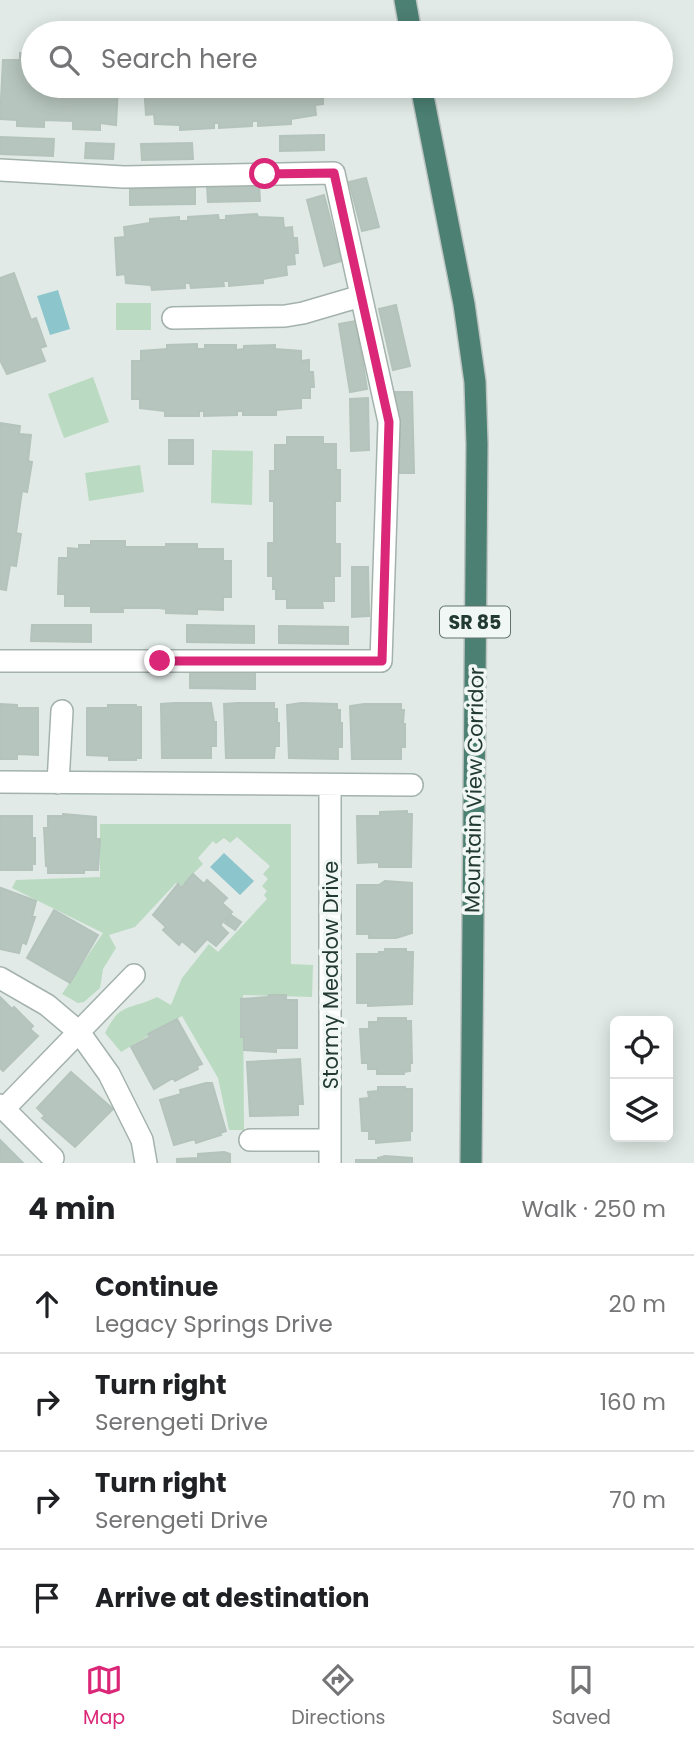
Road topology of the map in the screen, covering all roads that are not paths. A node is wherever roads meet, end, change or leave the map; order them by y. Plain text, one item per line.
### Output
1 (405, 0) edge
2 (409, 21) edge
3 (423, 98) edge
4 (0, 170) edge
5 (361, 296) junction
6 (173, 318) dead end
7 (0, 661) edge
8 (62, 711) dead end
9 (0, 782) edge
10 (58, 783) junction
11 (412, 785) dead end
12 (330, 786) junction
13 (134, 975) dead end
14 (0, 978) edge
15 (79, 1032) junction
16 (2, 1107) edge
17 (250, 1140) dead end
18 (330, 1140) junction
19 (53, 1158) dead end
20 (146, 1163) edge
21 (330, 1163) edge
22 (471, 1163) edge

1 - 2 highway
3 - 22 highway, Mountain View Corridor / SR 85
4 - 5 street
5 - 6 street
5 - 7 street
8 - 10 street
9 - 10 street
10 - 12 street
11 - 12 street
12 - 18 street, Stormy Meadow Drive
13 - 15 street
14 - 15 street
15 - 16 street
15 - 20 street
16 - 19 street
17 - 18 street
18 - 21 street, Stormy Meadow Drive

